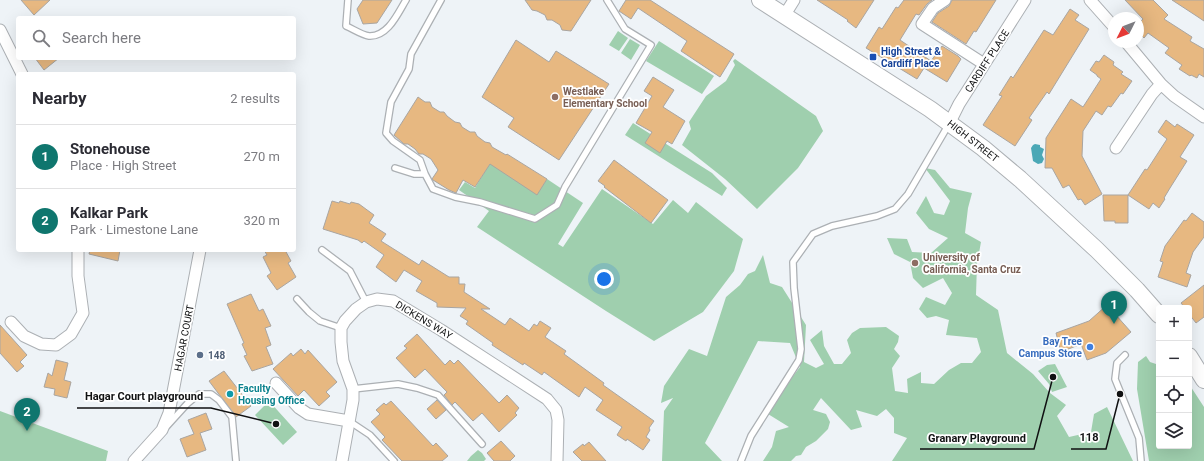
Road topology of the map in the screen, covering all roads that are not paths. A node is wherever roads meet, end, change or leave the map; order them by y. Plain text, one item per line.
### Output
1 (348, 0) edge
2 (406, 0) edge
3 (441, 0) edge
4 (607, 0) edge
5 (760, 0) edge
6 (794, 0) edge
7 (946, 0) edge
8 (1025, 0) edge
9 (1090, 0) edge
10 (784, 16) junction
11 (1108, 20) edge
12 (0, 30) edge
13 (1131, 48) edge
14 (984, 64) junction
15 (21, 72) edge
16 (1161, 84) junction
17 (1204, 117) edge
18 (950, 122) junction
19 (1116, 148) dead end
20 (395, 168) dead end
21 (425, 174) junction
22 (322, 250) dead end
23 (78, 252) edge
24 (200, 252) edge
25 (297, 299) dead end
26 (366, 302) junction
27 (1156, 312) edge
28 (11, 322) dead end
29 (341, 328) junction
30 (1125, 355) dead end
31 (1192, 361) edge
32 (1204, 380) edge
33 (276, 383) dead end
34 (353, 389) junction
35 (349, 421) junction
36 (162, 430) junction
37 (482, 444) dead end
38 (134, 461) edge
39 (236, 461) edge
40 (342, 461) edge
41 (394, 461) edge
42 (557, 461) edge
43 (741, 461) edge
44 (1141, 461) edge

1 - 2 lane
3 - 21 lane
4 - 21 lane
5 - 10 main road, HIGH STREET
6 - 10 street
7 - 14 street
8 - 14 street, CARDIFF PLACE
9 - 11 street
10 - 18 main road, HIGH STREET
12 - 15 street
13 - 16 street
14 - 18 street, CARDIFF PLACE
16 - 17 street
16 - 19 street
18 - 27 main road, HIGH STREET
18 - 43 lane
20 - 21 lane
22 - 26 lane
23 - 28 street
24 - 36 street, HAGAR COURT
25 - 29 lane
26 - 29 street
26 - 42 street, DICKENS WAY
29 - 34 street
30 - 44 lane
31 - 32 main road
33 - 35 street
34 - 35 street
34 - 37 lane
35 - 40 street
35 - 41 lane
36 - 38 street, HAGAR COURT
36 - 39 lane

